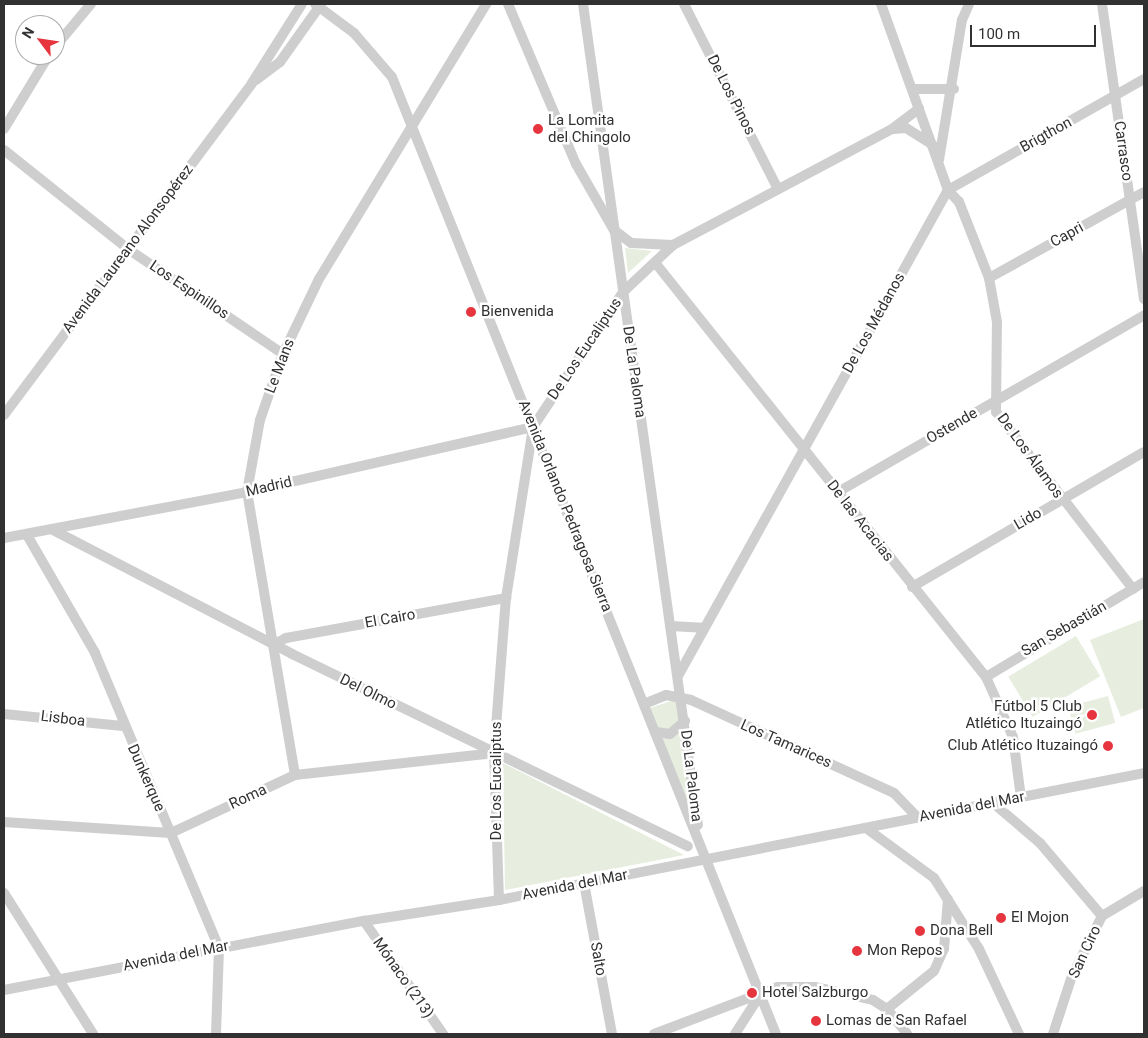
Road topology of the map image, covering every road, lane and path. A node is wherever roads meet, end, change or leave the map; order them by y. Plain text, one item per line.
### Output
1 (91, 4) edge
2 (302, 4) edge
3 (486, 4) edge
4 (508, 4) edge
5 (583, 4) edge
6 (684, 4) edge
7 (881, 4) edge
8 (969, 4) edge
9 (1102, 4) edge
10 (318, 5) edge
11 (65, 35) edge
12 (277, 40) junction
13 (289, 48) junction
14 (43, 65) edge
15 (1144, 79) edge
16 (252, 83) junction
17 (912, 89) junction
18 (954, 89) junction
19 (1116, 96) junction
20 (919, 109) junction
21 (409, 125) junction
22 (4, 129) edge
23 (892, 129) junction
24 (932, 144) junction
25 (4, 150) edge
26 (938, 162) junction
27 (777, 187) junction
28 (948, 190) junction
29 (1144, 192) edge
30 (1130, 200) junction
31 (614, 230) junction
32 (673, 245) junction
33 (128, 248) junction
34 (656, 265) junction
35 (990, 278) junction
36 (623, 292) junction
37 (1144, 299) edge
38 (1144, 315) edge
39 (283, 354) junction
40 (995, 401) junction
41 (4, 415) edge
42 (533, 427) junction
43 (804, 450) junction
44 (1144, 452) edge
45 (247, 492) junction
46 (838, 492) junction
47 (1061, 499) junction
48 (53, 530) junction
49 (27, 535) junction
50 (4, 538) edge
51 (1144, 582) edge
52 (912, 587) junction
53 (1133, 589) junction
54 (506, 598) junction
55 (670, 626) junction
56 (703, 628) junction
57 (275, 644) junction
58 (986, 677) junction
59 (678, 678) junction
60 (666, 695) junction
61 (680, 697) junction
62 (644, 704) junction
63 (4, 714) edge
64 (684, 721) junction
65 (122, 726) junction
66 (656, 732) junction
67 (494, 752) junction
68 (1144, 773) edge
69 (295, 774) junction
70 (1021, 798) junction
71 (993, 803) junction
72 (918, 818) junction
73 (4, 822) edge
74 (866, 828) junction
75 (171, 833) junction
76 (700, 840) junction
77 (688, 846) dead end
78 (706, 860) junction
79 (584, 883) junction
80 (1144, 891) edge
81 (4, 893) edge
82 (948, 898) junction
83 (499, 900) junction
84 (1102, 916) junction
85 (364, 921) junction
86 (219, 948) junction
87 (58, 979) junction
88 (4, 990) edge
89 (760, 996) junction
90 (887, 1009) junction
91 (93, 1034) edge
92 (216, 1034) edge
93 (443, 1034) edge
94 (612, 1034) edge
95 (654, 1034) edge
96 (735, 1034) edge
97 (776, 1034) edge
98 (906, 1034) edge
99 (1019, 1034) edge
100 (1053, 1034) edge

1 - 11 street
2 - 12 street, Avenida Laureano Alonsopérez
3 - 21 street, Le Mans
4 - 31 street
5 - 31 street, De La Paloma
6 - 27 street, De Los Pinos
7 - 17 street
8 - 18 street
9 - 19 street, Carrasco
10 - 13 street, Avenida Laureano Alonsopérez
10 - 21 street, Avenida Orlando Pedragosa Sierra
12 - 13 street
12 - 16 street, Avenida Laureano Alonsopérez
13 - 16 street, Avenida Laureano Alonsopérez
14 - 22 street
15 - 19 street, Brigthon
16 - 33 street, Avenida Laureano Alonsopérez
17 - 18 street
17 - 20 street
18 - 26 street
19 - 28 street, Brigthon
19 - 30 street, Carrasco
20 - 23 street, De Los Eucaliptus
20 - 24 street
21 - 39 street, Le Mans
21 - 42 street, Avenida Orlando Pedragosa Sierra
23 - 24 street
23 - 27 street, De Los Eucaliptus
24 - 26 street
25 - 33 street, Los Espinillos
26 - 28 street
27 - 32 street, De Los Eucaliptus
28 - 35 street, De Los Álamos
28 - 43 street, De Los Médanos
29 - 30 street, Capri
30 - 35 street, Capri
30 - 37 street, Carrasco
31 - 32 street
31 - 36 street, De La Paloma
32 - 34 street, De Los Eucaliptus
33 - 39 street, Los Espinillos
33 - 41 street, Avenida Laureano Alonsopérez
34 - 36 street, De Los Eucaliptus
34 - 43 street, De las Acacias
35 - 40 street, De Los Álamos
36 - 42 street, De Los Eucaliptus
36 - 55 street, De La Paloma
38 - 40 street, Ostende
39 - 45 street, Le Mans
40 - 46 street, Ostende
40 - 47 street, De Los Álamos
42 - 45 street, Madrid
42 - 54 street, De Los Eucaliptus
42 - 62 street, Avenida Orlando Pedragosa Sierra
43 - 46 street, De las Acacias
43 - 56 street, De Los Médanos
44 - 47 street, Lido
45 - 48 street, Madrid
45 - 57 street, Le Mans
46 - 52 street, De las Acacias
47 - 52 street, Lido
47 - 53 street, De Los Álamos
48 - 49 street, Madrid
48 - 57 street, Del Olmo
49 - 50 street, Madrid
49 - 65 street, Dunkerque
51 - 53 street, San Sebastián
52 - 58 street, De las Acacias
53 - 58 street, San Sebastián
54 - 57 street, El Cairo
54 - 67 street, De Los Eucaliptus
55 - 56 street
55 - 59 street, De La Paloma
56 - 59 street, De Los Médanos
57 - 67 street, Del Olmo
57 - 69 street, Le Mans
58 - 70 street, De las Acacias
59 - 60 street
59 - 61 street, De La Paloma
60 - 61 street, Los Tamarices
60 - 62 street
61 - 64 street, De La Paloma
61 - 72 street, Los Tamarices
62 - 66 street, Avenida Orlando Pedragosa Sierra
63 - 65 street, Lisboa
64 - 66 street
64 - 76 street, De La Paloma
65 - 75 street, Dunkerque
66 - 76 street, Avenida Orlando Pedragosa Sierra
67 - 69 street, Roma
67 - 77 street, Del Olmo
67 - 83 street, De Los Eucaliptus
68 - 70 street, Avenida del Mar
69 - 75 street, Roma
70 - 71 street, Avenida del Mar
71 - 72 street, Avenida del Mar
71 - 84 street
72 - 74 street, Avenida del Mar
73 - 75 street, Roma
74 - 78 street, Avenida del Mar
74 - 82 street
75 - 86 street, Dunkerque
76 - 78 street, Avenida Orlando Pedragosa Sierra
78 - 79 street, Avenida del Mar
78 - 89 street, Avenida Orlando Pedragosa Sierra
79 - 83 street, Avenida del Mar
79 - 94 street, Salto
80 - 84 street, San Ciro
81 - 87 street
82 - 90 street
82 - 99 street
83 - 85 street, Avenida del Mar
84 - 100 street, San Ciro
85 - 86 street, Avenida del Mar
85 - 93 street, Mónaco (213)
86 - 87 street, Avenida del Mar
86 - 92 street, Dunkerque
87 - 88 street, Avenida del Mar
87 - 91 street
89 - 90 street
89 - 95 street
89 - 96 street
89 - 97 street, Avenida Orlando Pedragosa Sierra
90 - 98 street

